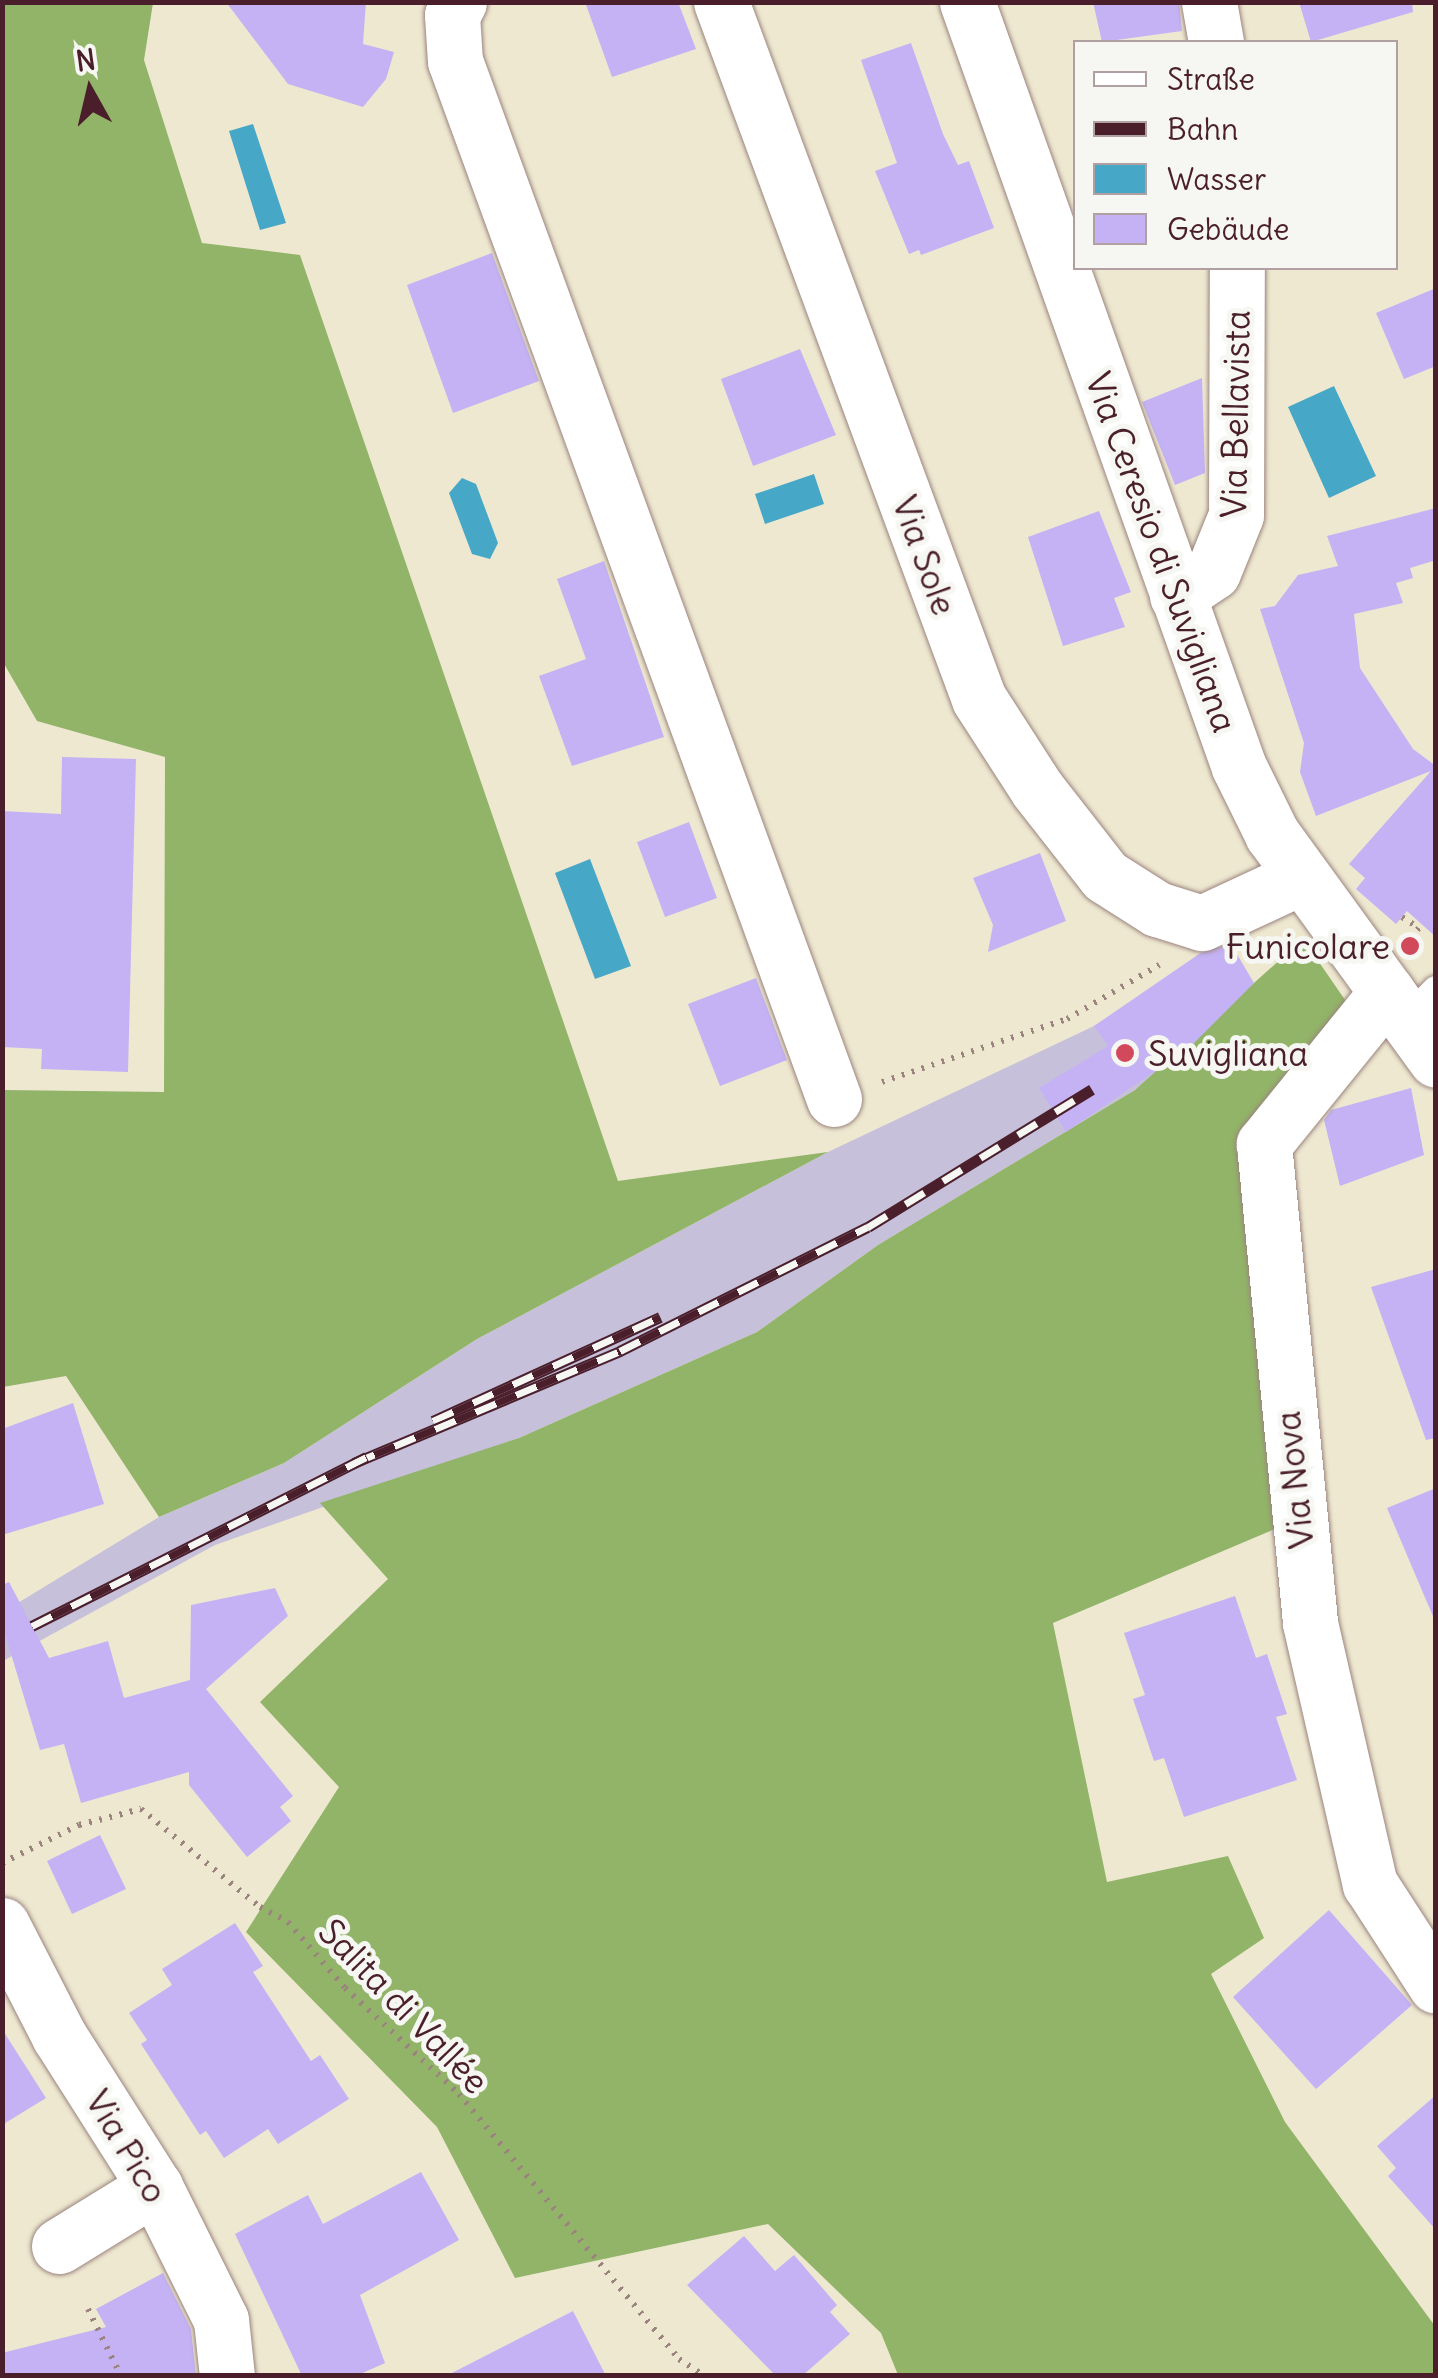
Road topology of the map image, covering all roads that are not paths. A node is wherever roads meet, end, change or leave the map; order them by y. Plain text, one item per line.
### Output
1 (459, 2) edge
2 (721, 2) edge
3 (967, 2) edge
4 (1209, 2) edge
5 (1216, 40) edge
6 (1237, 270) edge
7 (1177, 596) junction
8 (1301, 877) junction
9 (1416, 1015) edge
10 (834, 1098) road end
11 (7, 1951) edge
12 (1436, 1986) edge
13 (155, 2187) junction
14 (59, 2246) dead end
15 (227, 2376) edge

1 - 10 street
2 - 8 street, Via Sole
3 - 7 street, Via Ceresio di Suvigliana
4 - 5 street
6 - 7 street, Via Bellavista
7 - 8 street, Via Ceresio di Suvigliana
8 - 9 street, Via Ceresio di Suvigliana
9 - 12 street, Via Nova
11 - 13 street, Via Pico
13 - 14 street
13 - 15 street, Via Pico

